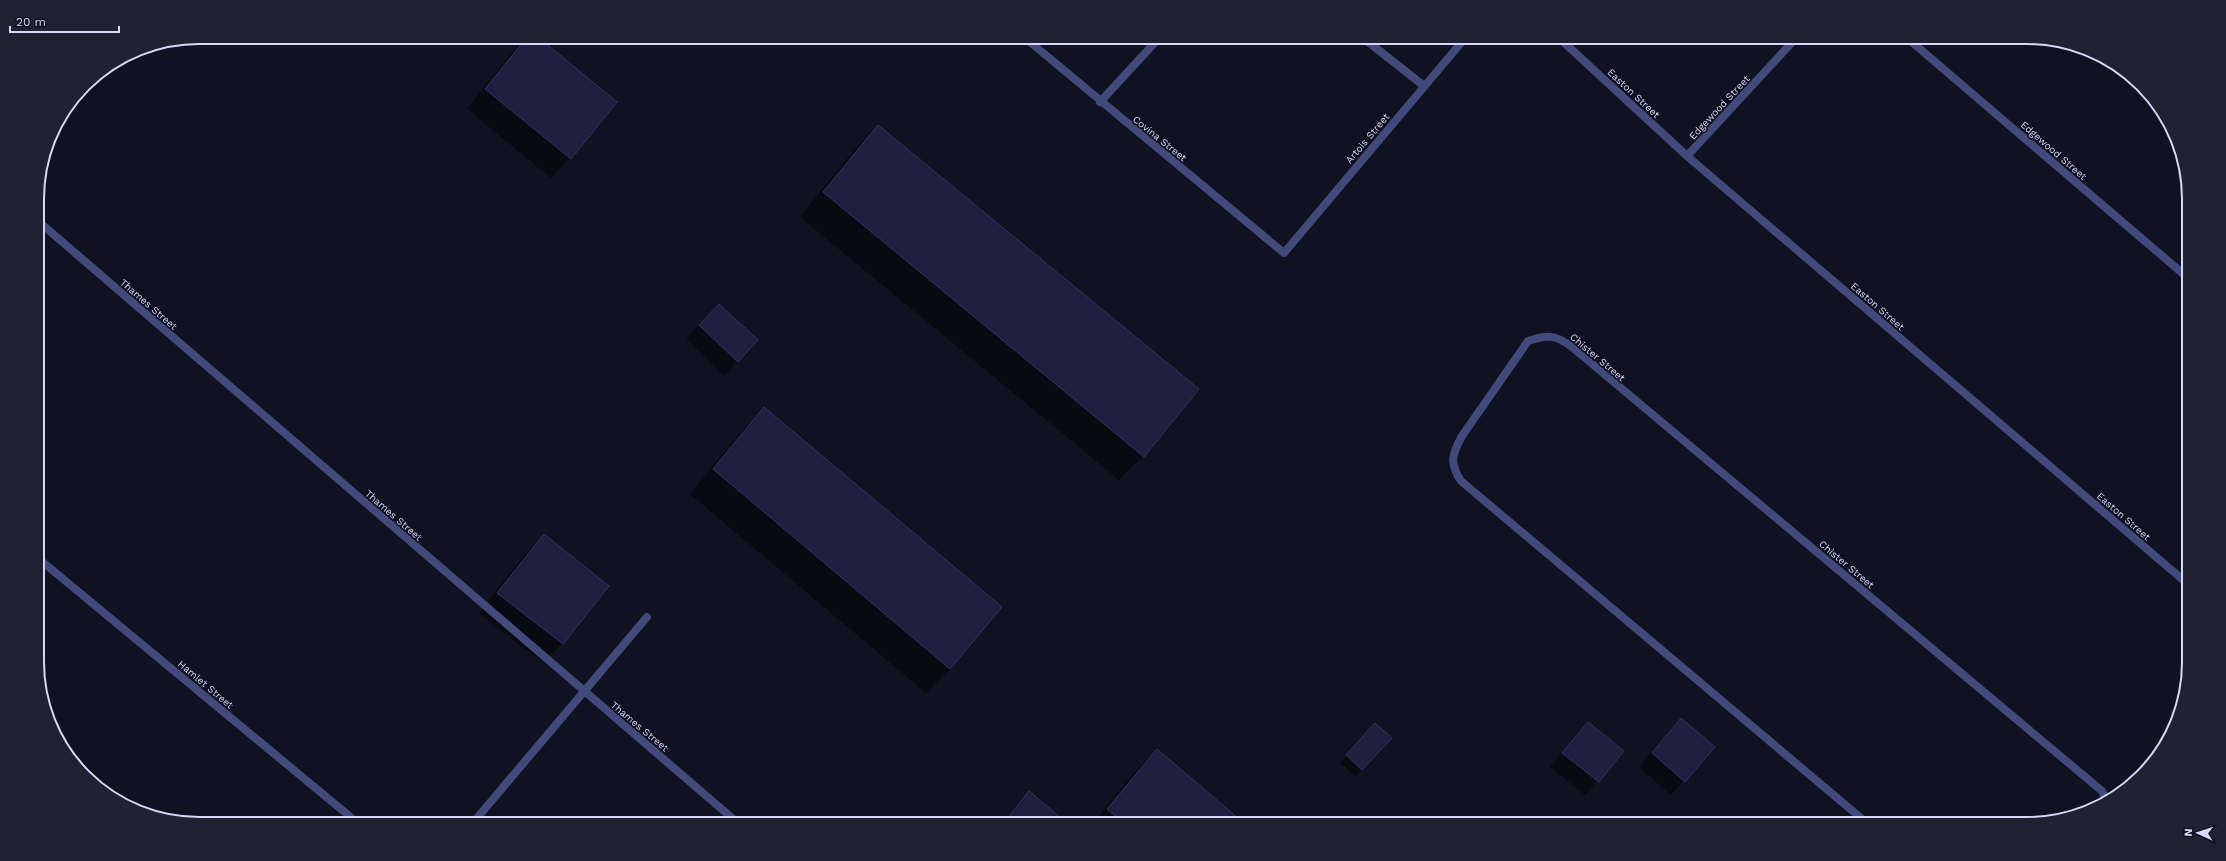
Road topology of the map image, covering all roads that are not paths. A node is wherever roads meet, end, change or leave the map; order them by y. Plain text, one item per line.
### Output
1 (1032, 44) edge
2 (1154, 44) edge
3 (1371, 44) edge
4 (1460, 44) edge
5 (1566, 44) edge
6 (1791, 44) edge
7 (1914, 44) edge
8 (1424, 86) junction
9 (1100, 102) junction
10 (1687, 156) junction
11 (44, 226) edge
12 (1284, 253) joint
13 (2182, 273) edge
14 (44, 563) edge
15 (2182, 579) edge
16 (647, 617) dead end
17 (584, 692) junction
18 (2105, 796) edge
19 (351, 817) edge
20 (478, 817) edge
21 (731, 817) edge
22 (1860, 817) edge

1 - 9 street, Covina Street
2 - 9 street
3 - 8 street
4 - 8 street, Artois Street
5 - 10 street, Easton Street
6 - 10 street, Edgewood Street
7 - 13 street, Edgewood Street
8 - 12 street, Artois Street
9 - 12 street, Covina Street
10 - 15 street, Easton Street
11 - 17 street, Thames Street
14 - 19 street, Hamlet Street
16 - 17 street
17 - 20 street
17 - 21 street, Thames Street
18 - 22 street, Chister Street

